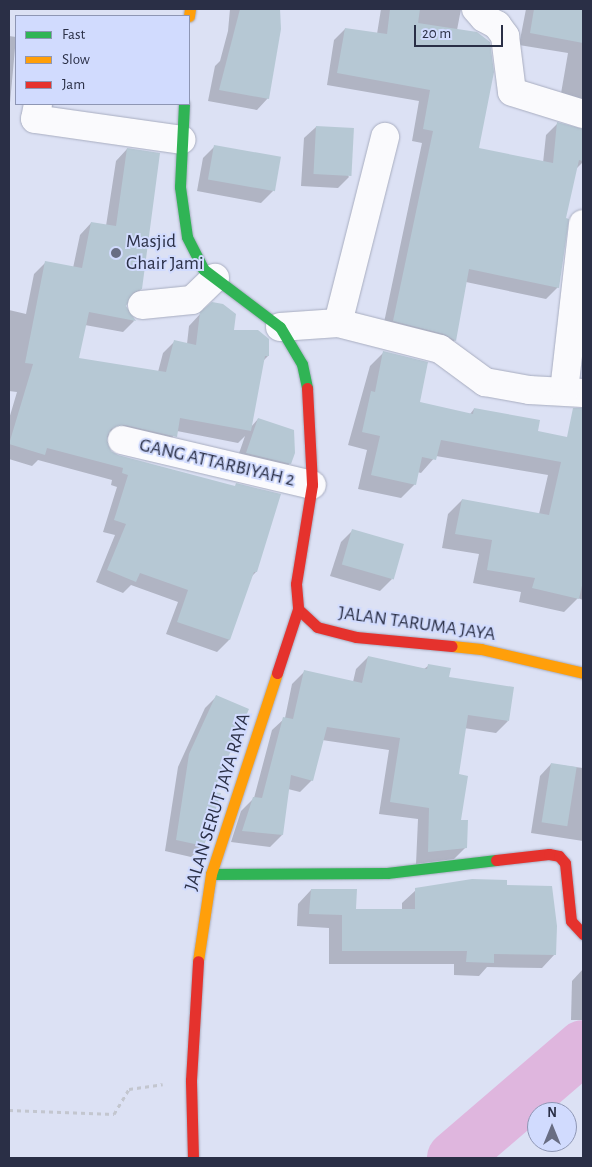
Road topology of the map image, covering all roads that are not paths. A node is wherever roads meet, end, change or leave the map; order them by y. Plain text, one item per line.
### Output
1 (476, 9) edge
2 (38, 105) edge
3 (184, 105) edge
4 (583, 114) edge
5 (385, 137) dead end
6 (182, 140) junction
7 (583, 224) edge
8 (215, 278) junction
9 (142, 305) dead end
10 (338, 323) junction
11 (280, 327) junction
12 (574, 392) edge
13 (122, 440) dead end
14 (312, 485) junction
15 (298, 609) junction
16 (583, 673) edge
17 (211, 874) junction
18 (583, 934) edge
19 (193, 1158) edge

1 - 4 street
2 - 6 street
3 - 6 street
5 - 10 street
6 - 8 street
7 - 12 street
8 - 9 street
8 - 11 street
10 - 11 street
10 - 12 street
11 - 14 street
13 - 14 street, GANG ATTARBIYAH 2
14 - 15 street
15 - 16 street, JALAN TARUMA JAYA
15 - 17 street, JALAN SERUT JAYA RAYA
17 - 18 street
17 - 19 street, JALAN SERUT JAYA RAYA

